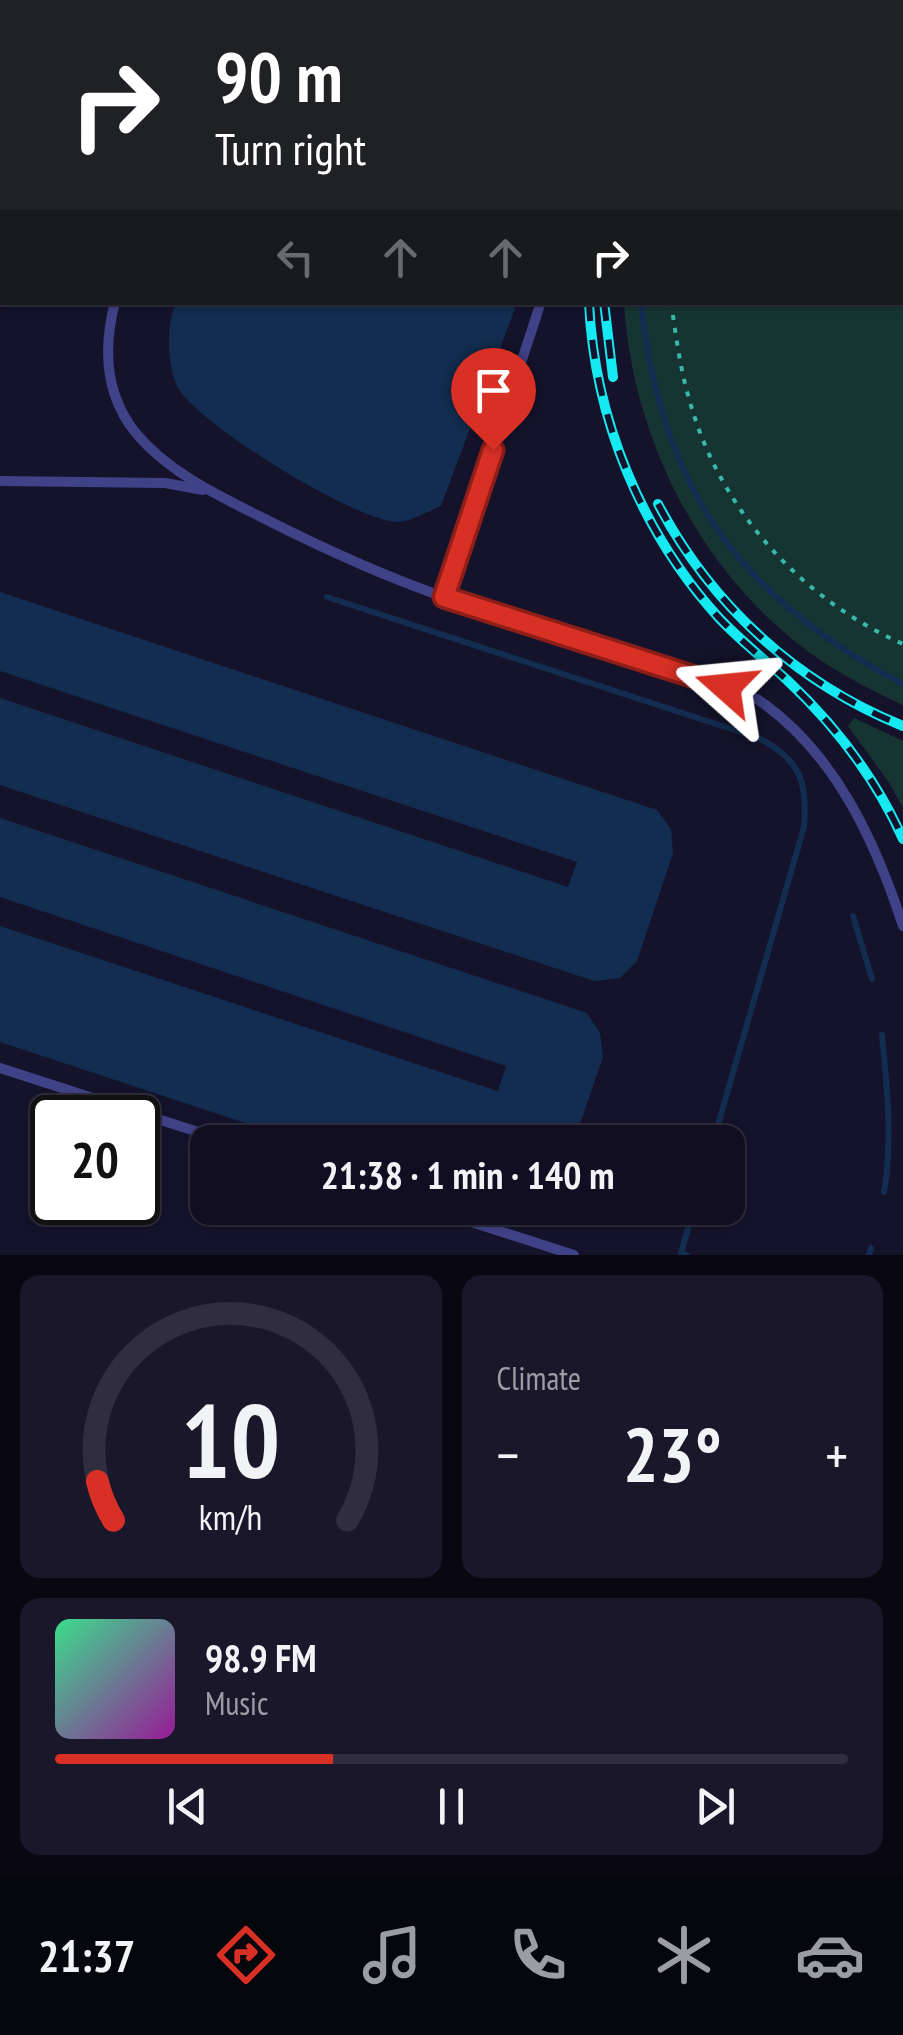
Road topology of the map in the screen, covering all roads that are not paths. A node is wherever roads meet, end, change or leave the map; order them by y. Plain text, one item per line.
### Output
1 (114, 305) edge
2 (541, 305) edge
3 (0, 481) edge
4 (212, 492) junction
5 (444, 597) junction
6 (903, 926) edge
7 (0, 1068) edge
8 (190, 1129) edge
9 (481, 1225) edge
10 (574, 1255) edge

1 - 4 lane
2 - 5 lane
3 - 4 lane
4 - 5 lane
5 - 6 lane
7 - 8 lane
9 - 10 lane

